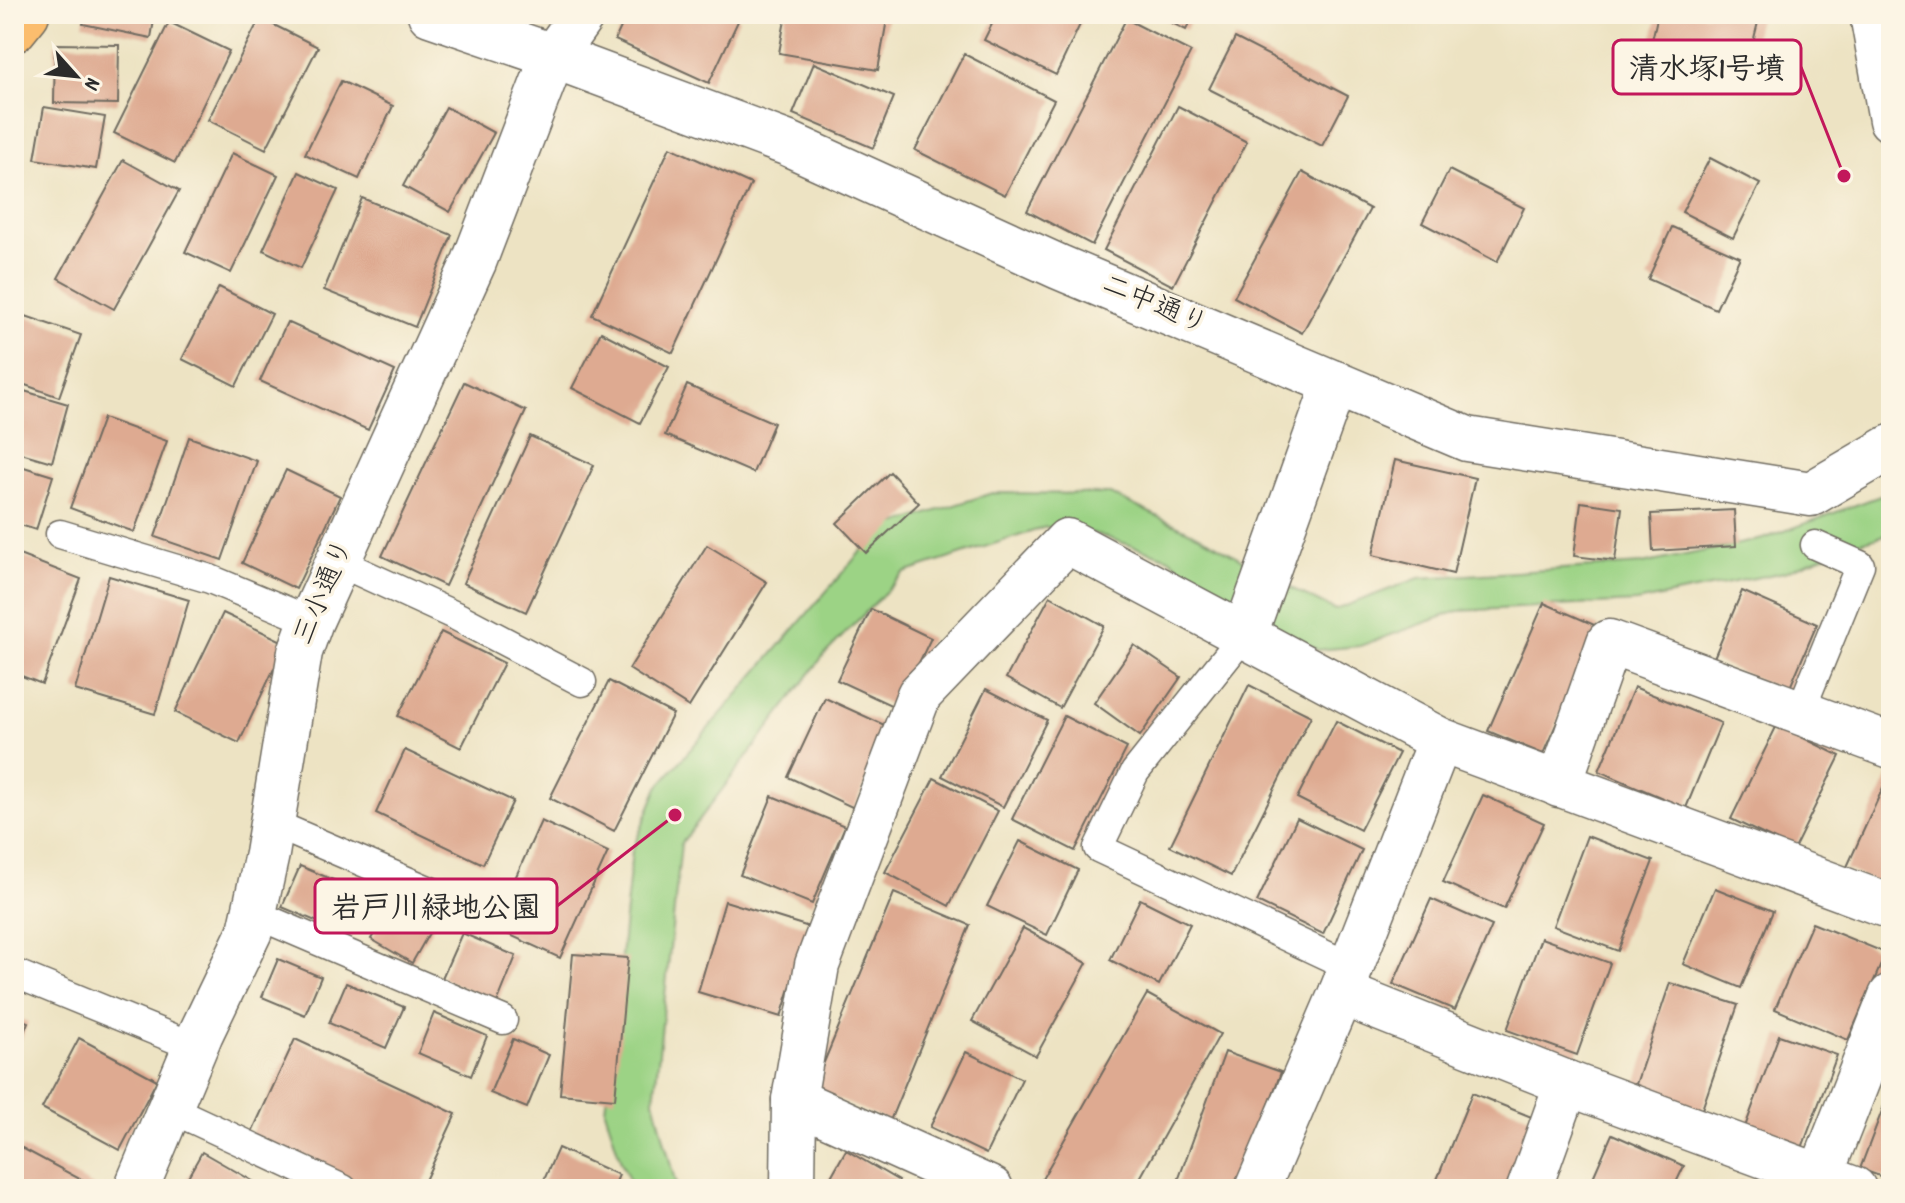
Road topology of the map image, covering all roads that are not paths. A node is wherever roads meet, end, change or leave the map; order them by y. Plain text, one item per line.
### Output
1 (27, 14) edge
2 (430, 14) edge
3 (583, 14) edge
4 (1872, 14) edge
5 (14, 30) edge
6 (553, 56) junction
7 (1891, 120) edge
8 (1335, 383) junction
9 (1891, 447) edge
10 (60, 534) dead end
11 (1815, 545) dead end
12 (338, 562) junction
13 (311, 621) junction
14 (1245, 634) junction
15 (582, 682) dead end
16 (1800, 712) junction
17 (1440, 740) junction
18 (1891, 746) edge
19 (1559, 785) junction
20 (272, 823) junction
21 (1891, 907) edge
22 (477, 911) dead end
23 (255, 914) junction
24 (14, 973) edge
25 (1346, 980) junction
26 (1891, 996) edge
27 (503, 1020) dead end
28 (195, 1047) junction
29 (1567, 1083) junction
30 (794, 1100) junction
31 (171, 1109) junction
32 (1829, 1184) edge
33 (136, 1189) edge
34 (343, 1189) edge
35 (793, 1189) edge
36 (991, 1189) edge
37 (1257, 1189) edge
38 (1529, 1189) edge

1 - 5 main road
2 - 6 street, 二中通り
3 - 6 street, 三小通り
4 - 7 street
6 - 8 street, 二中通り
6 - 12 street, 三小通り
8 - 9 street, 二中通り
8 - 14 street
10 - 13 lane
11 - 16 lane
12 - 13 street, 三小通り
12 - 15 lane
13 - 20 street, 三小通り
14 - 17 street
14 - 25 lane
14 - 30 street
16 - 18 street
16 - 19 street
17 - 19 street
17 - 25 street
19 - 21 street
20 - 22 lane
20 - 23 street, 三小通り
23 - 27 lane
23 - 28 street, 三小通り
24 - 28 lane
25 - 29 street
25 - 37 street
26 - 32 street
28 - 31 street, 三小通り
29 - 32 street
29 - 38 street
30 - 35 street
30 - 36 street
31 - 33 street, 三小通り
31 - 34 lane

